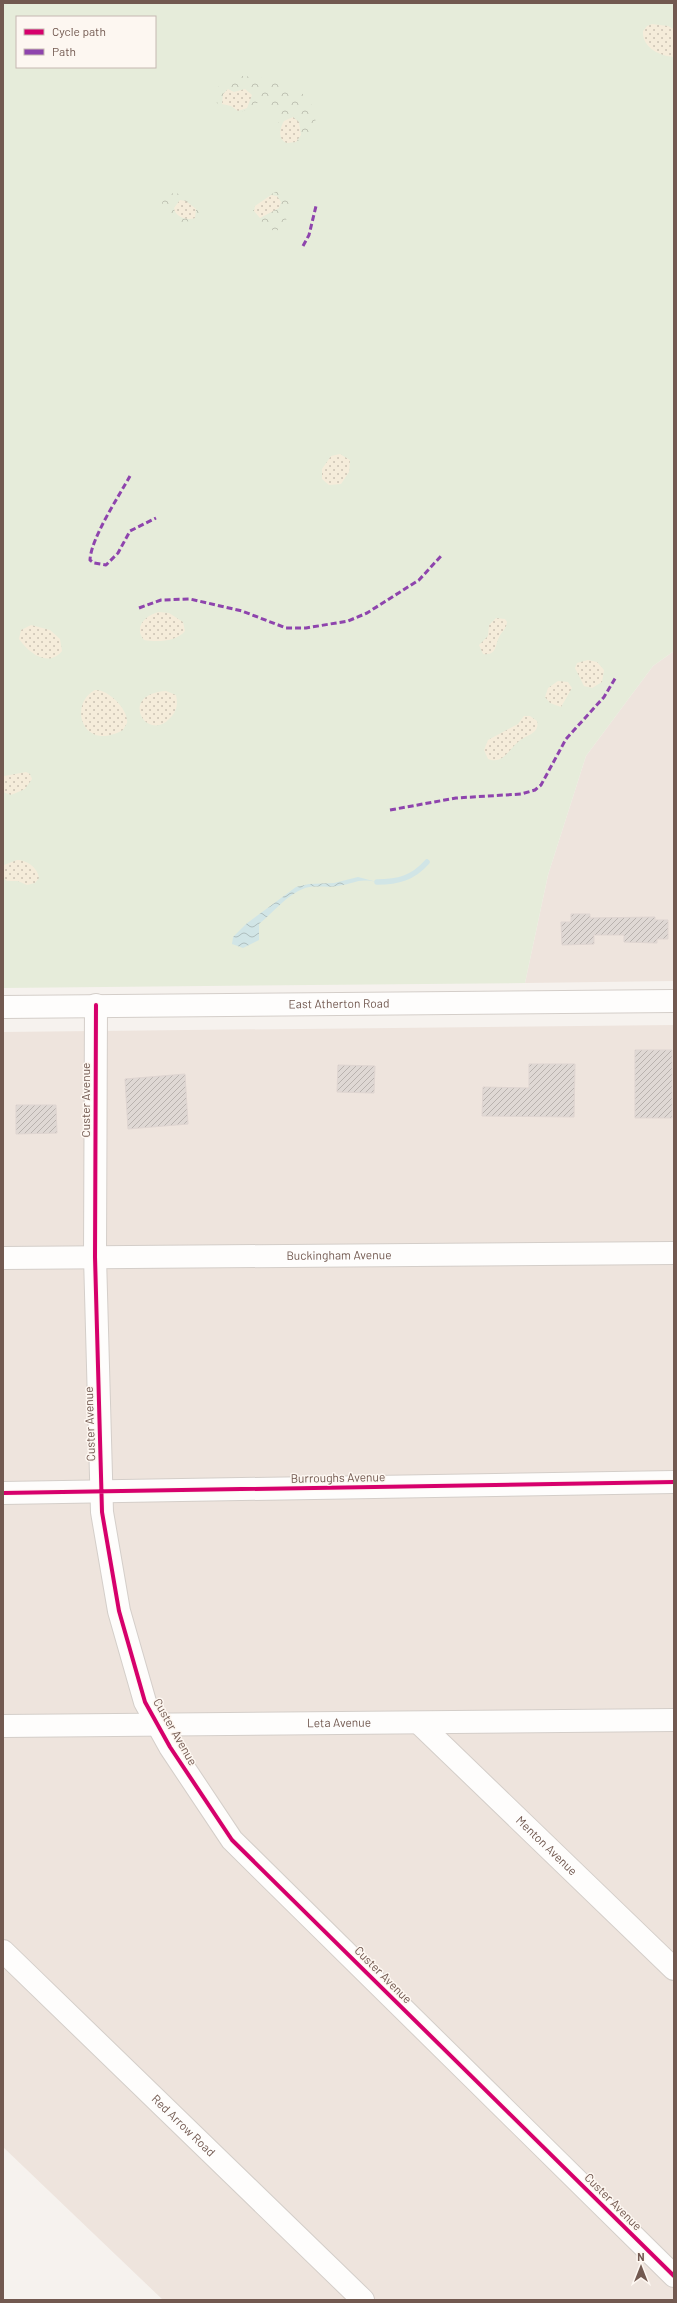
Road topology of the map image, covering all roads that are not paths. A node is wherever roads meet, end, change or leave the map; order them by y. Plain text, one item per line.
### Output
1 (674, 1001) edge
2 (96, 1005) junction
3 (3, 1007) edge
4 (674, 1253) edge
5 (95, 1257) junction
6 (3, 1258) edge
7 (674, 1482) edge
8 (101, 1492) junction
9 (3, 1493) edge
10 (674, 1720) edge
11 (419, 1723) junction
12 (157, 1724) junction
13 (3, 1726) edge
14 (3, 1951) edge
15 (674, 1969) edge
16 (674, 2276) edge
17 (363, 2300) edge

1 - 2 street, East Atherton Road
2 - 3 street, East Atherton Road
2 - 5 street, Custer Avenue
4 - 5 street, Buckingham Avenue
5 - 6 street, Buckingham Avenue
5 - 8 street, Custer Avenue
7 - 8 street, Burroughs Avenue
8 - 9 street, Burroughs Avenue
8 - 12 street, Custer Avenue
10 - 11 street, Leta Avenue
11 - 12 street, Leta Avenue
11 - 15 street, Menton Avenue
12 - 13 street, Leta Avenue
12 - 16 street, Custer Avenue
14 - 17 street, Red Arrow Road

